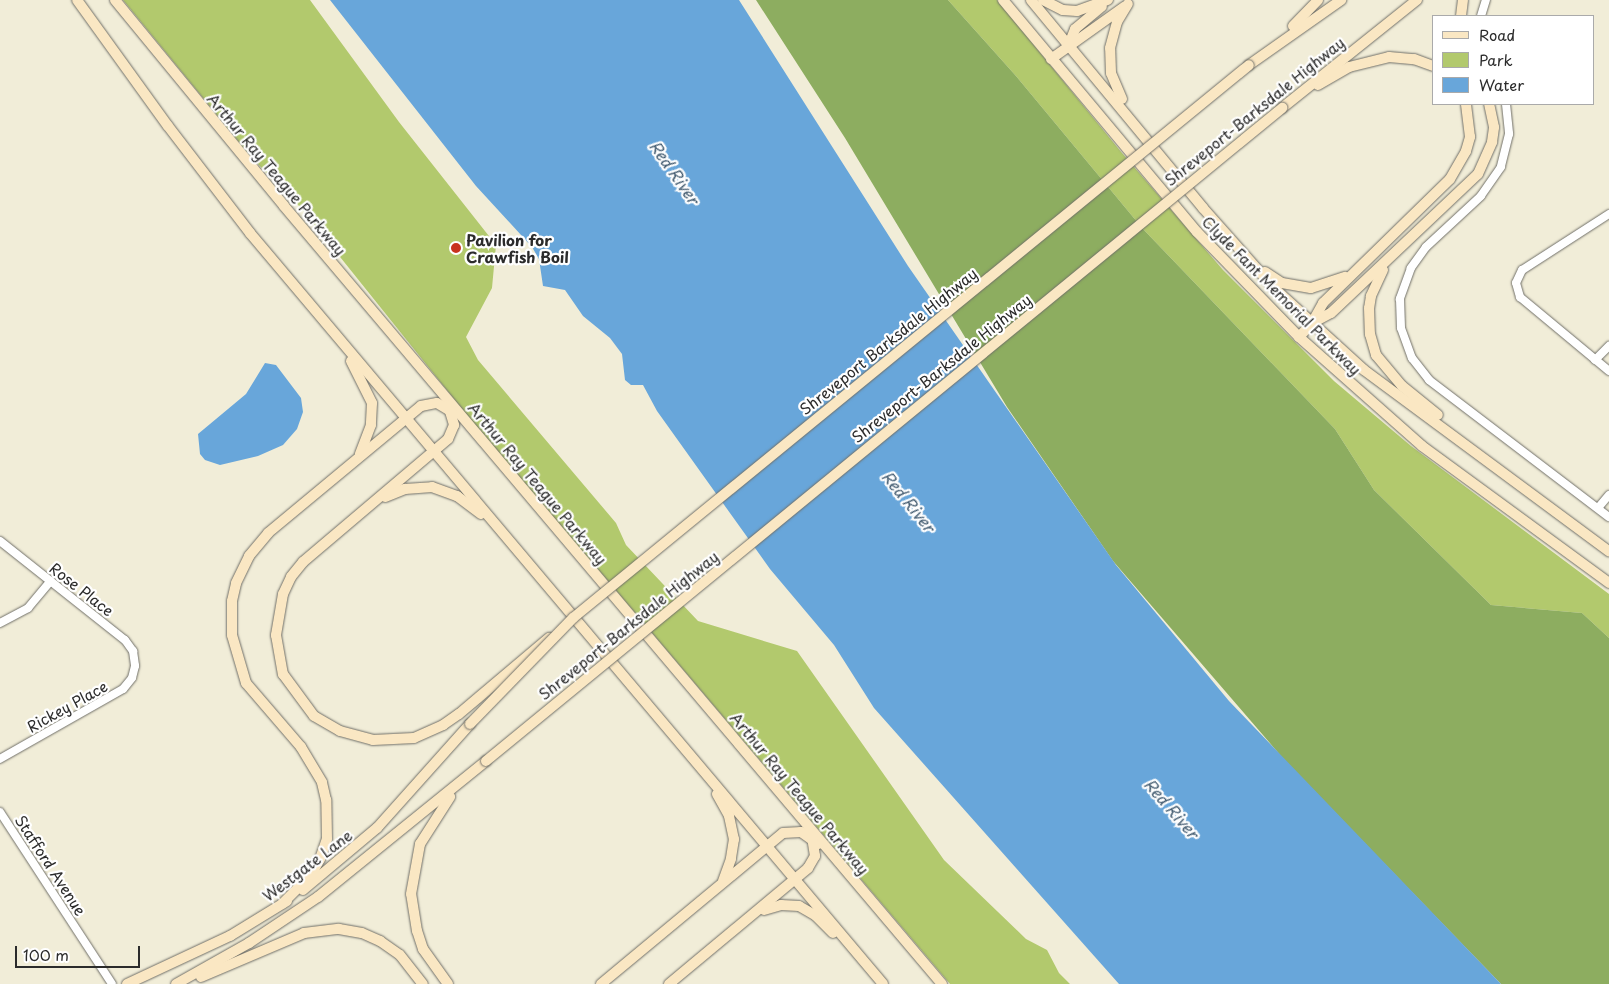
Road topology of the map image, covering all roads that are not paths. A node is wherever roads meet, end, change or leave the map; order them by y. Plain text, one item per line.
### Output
1 (77, 0) edge
2 (115, 0) edge
3 (1003, 0) edge
4 (1032, 0) edge
5 (1042, 0) edge
6 (1108, 0) edge
7 (1318, 0) edge
8 (1341, 0) edge
9 (1417, 0) edge
10 (1462, 0) edge
11 (1486, 0) edge
12 (1130, 2) edge
13 (1461, 15) edge
14 (1481, 15) edge
15 (1069, 44) junction
16 (1051, 59) junction
17 (1249, 65) junction
18 (1432, 66) edge
19 (1466, 105) edge
20 (1488, 105) edge
21 (1506, 105) edge
22 (1282, 108) junction
23 (1141, 130) junction
24 (1609, 214) edge
25 (1391, 258) junction
26 (1247, 259) junction
27 (1350, 275) junction
28 (1312, 323) junction
29 (327, 325) junction
30 (1299, 337) junction
31 (1609, 346) edge
32 (1595, 360) junction
33 (1609, 371) edge
34 (442, 392) junction
35 (450, 410) junction
36 (406, 418) junction
37 (467, 423) junction
38 (434, 451) junction
39 (356, 462) junction
40 (1502, 469) junction
41 (1609, 496) edge
42 (1598, 508) junction
43 (364, 512) junction
44 (1609, 517) edge
45 (498, 527) junction
46 (0, 541) edge
47 (1609, 551) edge
48 (51, 581) junction
49 (1609, 583) edge
50 (573, 618) junction
51 (0, 623) edge
52 (135, 666) joint
53 (470, 724) joint
54 (0, 759) edge
55 (486, 761) joint
56 (697, 764) junction
57 (476, 769) junction
58 (0, 812) edge
59 (806, 823) junction
60 (814, 841) junction
61 (768, 846) junction
62 (831, 853) junction
63 (796, 879) junction
64 (721, 885) junction
65 (282, 904) junction
66 (752, 916) junction
67 (880, 980) edge
68 (112, 984) edge
69 (127, 984) edge
70 (176, 984) edge
71 (423, 984) edge
72 (448, 984) edge
73 (601, 984) edge
74 (669, 984) edge
75 (942, 984) edge

1 - 29 main road
2 - 34 main road, Arthur Ray Teague Parkway
3 - 16 main road, Clyde Fant Memorial Parkway
4 - 15 main road, Clyde Fant Memorial Parkway
5 - 6 main road
6 - 15 main road
7 - 17 main road
8 - 17 main road, Shreveport Barksdale Highway
9 - 22 main road, Shreveport-Barksdale Highway
10 - 13 main road
11 - 14 street
12 - 15 main road
12 - 23 main road
15 - 16 main road
15 - 23 main road, Clyde Fant Memorial Parkway
16 - 30 main road, Clyde Fant Memorial Parkway
17 - 50 main road, Shreveport Barksdale Highway, bridge
18 - 22 main road
19 - 27 main road
20 - 25 main road
21 - 42 street
22 - 55 main road, Shreveport-Barksdale Highway, bridge
23 - 26 main road, Clyde Fant Memorial Parkway
24 - 32 street
25 - 28 main road
25 - 40 main road
26 - 27 main road
26 - 28 main road, Clyde Fant Memorial Parkway
27 - 28 main road
28 - 30 main road
28 - 40 main road, Clyde Fant Memorial Parkway
29 - 36 main road
29 - 39 main road
30 - 49 main road, Clyde Fant Memorial Parkway
31 - 32 street
32 - 33 street
34 - 35 main road
34 - 37 main road, Arthur Ray Teague Parkway
35 - 36 main road
35 - 37 main road
35 - 38 main road
36 - 38 main road
36 - 39 main road
37 - 59 main road, Arthur Ray Teague Parkway
38 - 43 main road
38 - 45 main road
39 - 65 main road
40 - 47 main road, Clyde Fant Memorial Parkway
41 - 42 street
42 - 44 street
43 - 45 main road
43 - 50 main road, bridge
45 - 56 main road
46 - 48 street, Rose Place
48 - 51 street
48 - 52 street, Rose Place
50 - 53 main road, Shreveport Barksdale Highway, bridge
52 - 54 street, Rickey Place
53 - 65 main road, Westgate Lane
55 - 57 main road, Westgate Lane
56 - 61 main road
56 - 64 main road
57 - 70 main road, Westgate Lane
57 - 72 main road
58 - 68 street, Stafford Avenue
59 - 60 main road
59 - 62 main road, Arthur Ray Teague Parkway
60 - 61 main road
60 - 62 main road
60 - 63 main road
61 - 63 main road
61 - 64 main road
62 - 75 main road, Arthur Ray Teague Parkway
63 - 66 main road
63 - 67 main road
64 - 73 main road
65 - 69 main road, Westgate Lane
66 - 67 main road
66 - 74 main road
70 - 71 main road

